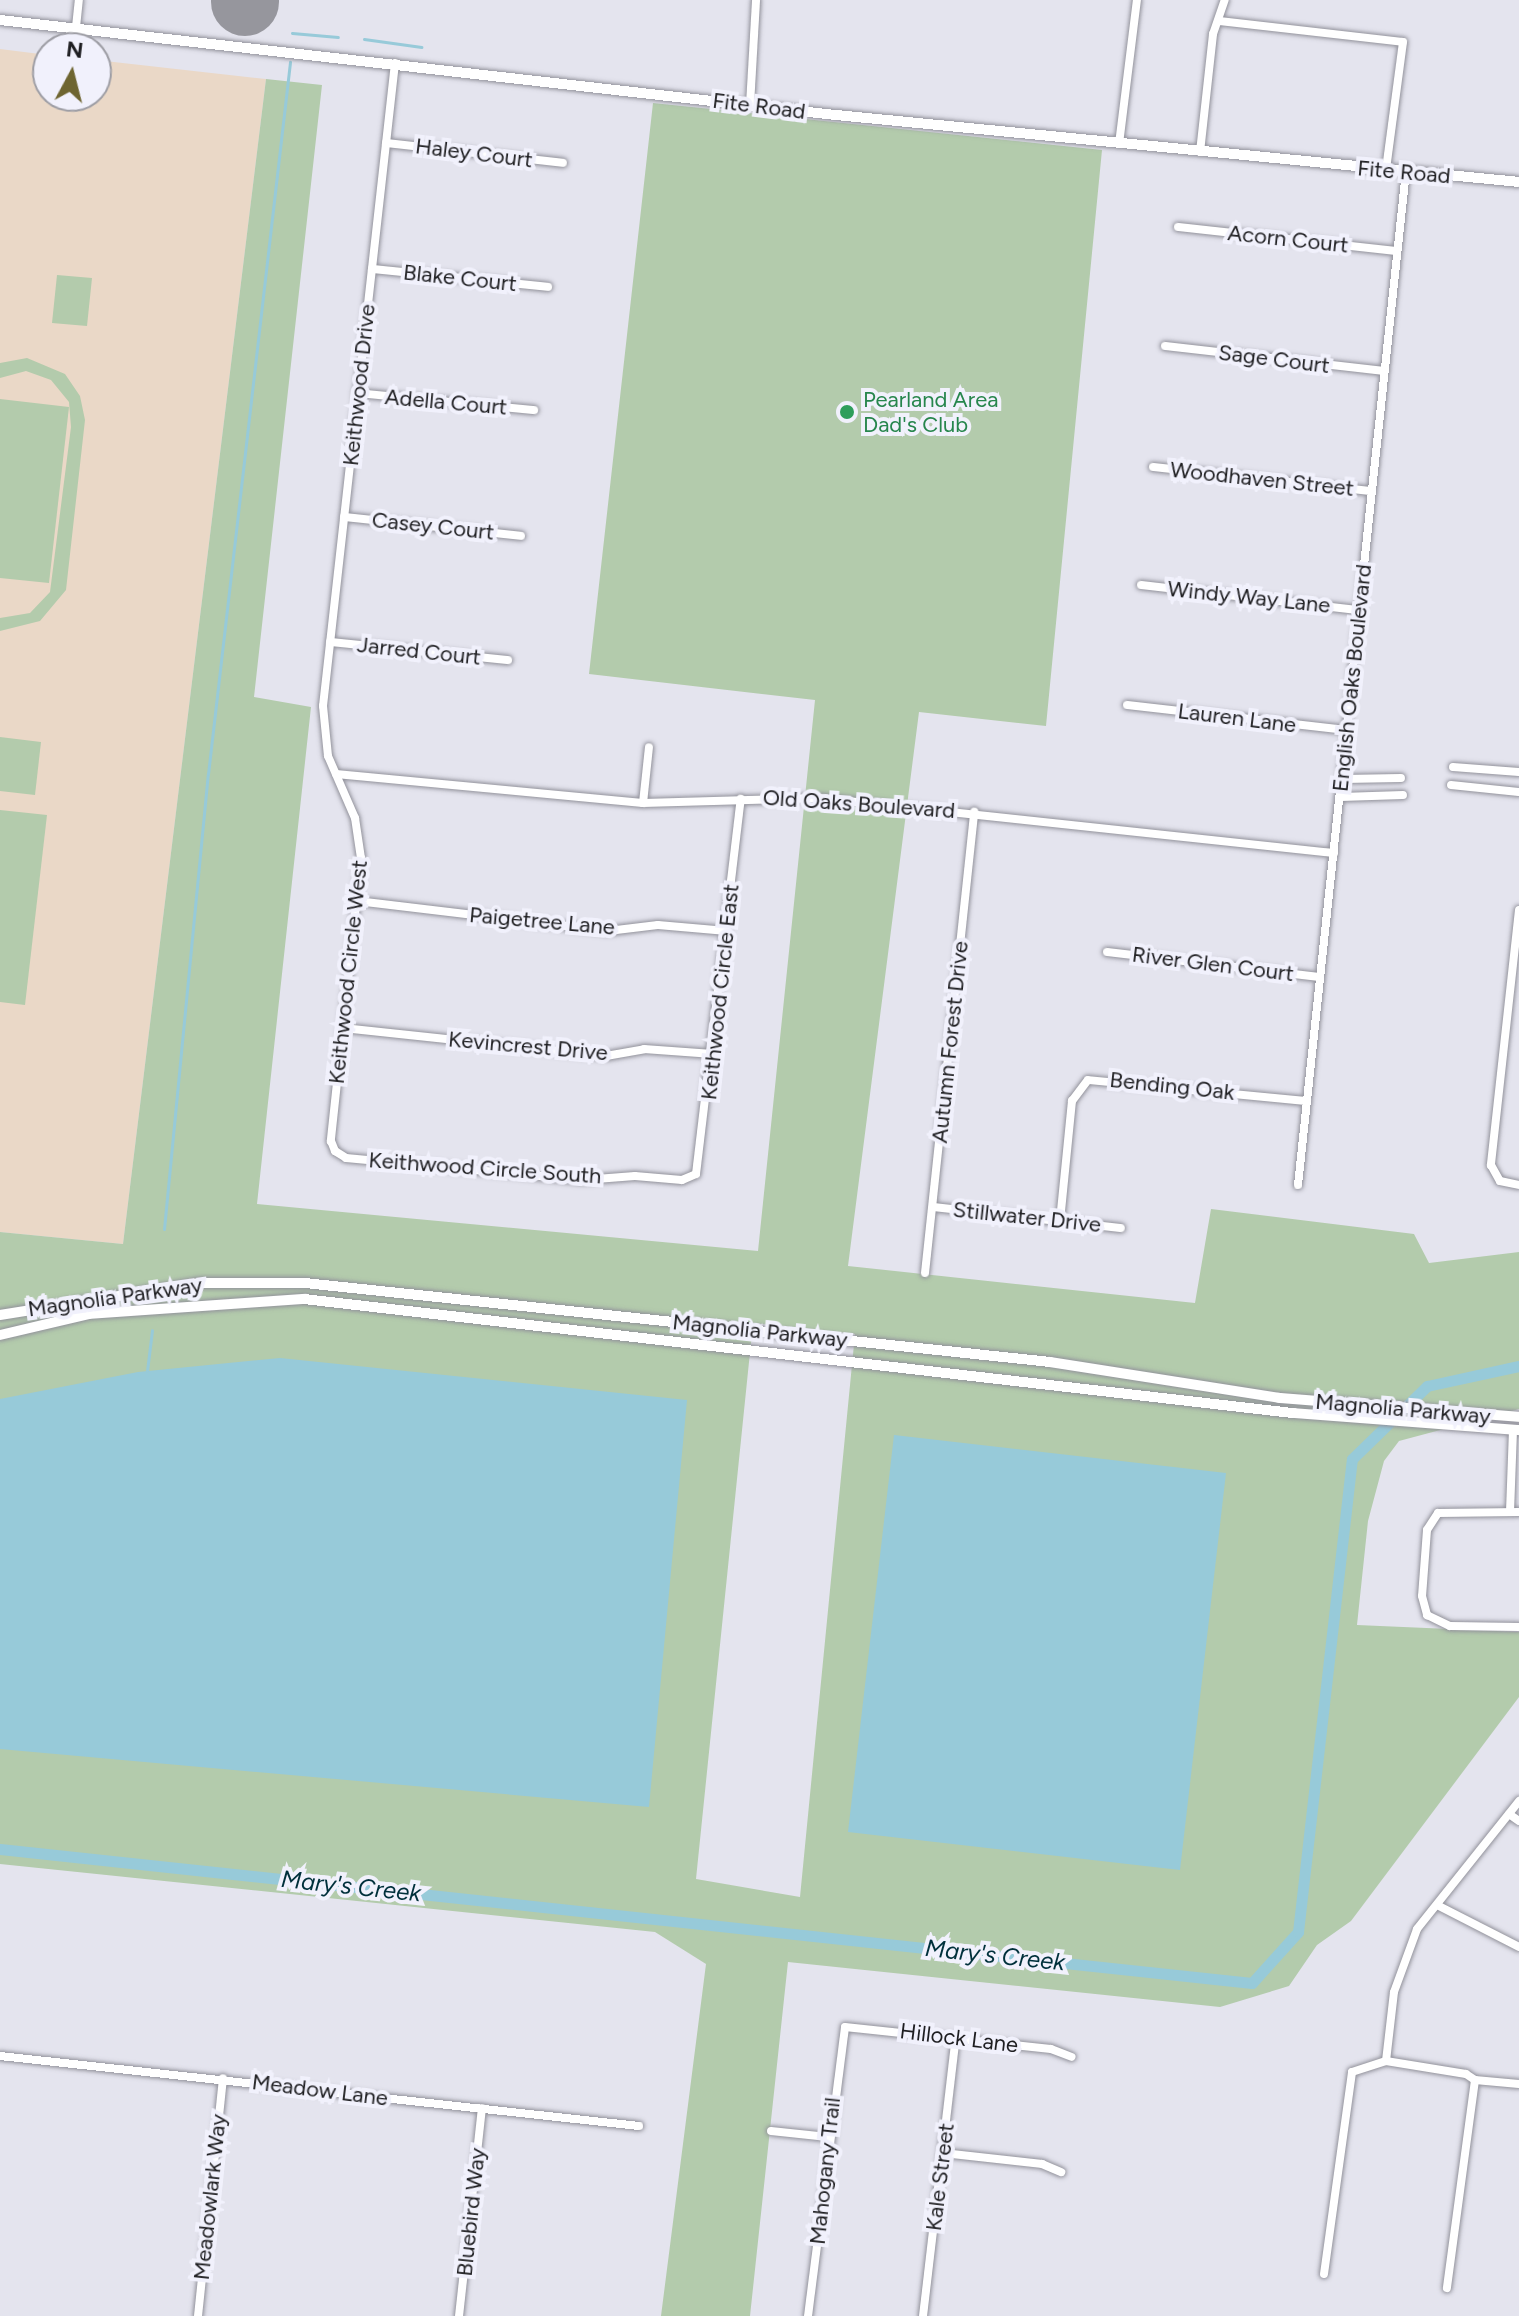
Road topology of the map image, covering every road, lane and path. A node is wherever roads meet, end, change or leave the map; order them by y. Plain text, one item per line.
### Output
1 (79, 0) edge
2 (756, 0) edge
3 (1137, 0) edge
4 (1225, 0) edge
5 (0, 20) edge
6 (1219, 21) junction
7 (76, 27) junction
8 (395, 63) junction
9 (750, 105) junction
10 (386, 143) junction
11 (1119, 144) junction
12 (1200, 152) junction
13 (563, 163) dead end
14 (1386, 170) junction
15 (1406, 171) junction
16 (1519, 182) edge
17 (1178, 227) dead end
18 (1397, 251) junction
19 (372, 269) junction
20 (548, 287) dead end
21 (1165, 346) dead end
22 (1383, 371) junction
23 (357, 393) junction
24 (534, 410) dead end
25 (1153, 467) dead end
26 (1371, 491) junction
27 (344, 517) junction
28 (521, 536) dead end
29 (1141, 585) dead end
30 (1358, 610) junction
31 (330, 642) junction
32 (508, 660) dead end
33 (1127, 705) dead end
34 (323, 706) joint
35 (1347, 730) junction
36 (649, 747) dead end
37 (1453, 767) dead end
38 (1519, 772) edge
39 (336, 774) junction
40 (1401, 778) dead end
41 (1343, 779) junction
42 (1451, 785) dead end
43 (1519, 792) edge
44 (1403, 795) dead end
45 (1341, 797) junction
46 (741, 799) junction
47 (643, 803) junction
48 (974, 812) junction
49 (1334, 853) junction
50 (357, 901) junction
51 (1519, 910) edge
52 (727, 931) junction
53 (1107, 952) dead end
54 (1320, 977) junction
55 (343, 1028) junction
56 (713, 1054) junction
57 (1307, 1101) junction
58 (333, 1148) joint
59 (688, 1179) joint
60 (1298, 1185) dead end
61 (1519, 1185) edge
62 (933, 1207) junction
63 (1060, 1221) junction
64 (1121, 1228) dead end
65 (925, 1273) dead end
66 (284, 1283) junction
67 (285, 1299) junction
68 (59, 1303) junction
69 (0, 1315) edge
70 (63, 1320) junction
71 (728, 1328) junction
72 (0, 1335) edge
73 (725, 1348) junction
74 (918, 1348) junction
75 (915, 1370) junction
76 (1519, 1417) edge
77 (1516, 1430) edge
78 (1514, 1512) edge
79 (1519, 1627) edge
80 (1519, 1801) edge
81 (1509, 1814) junction
82 (1519, 1821) edge
83 (1437, 1905) junction
84 (1519, 1947) edge
85 (845, 2027) joint
86 (956, 2037) junction
87 (0, 2056) edge
88 (1072, 2057) dead end
89 (1386, 2061) junction
90 (223, 2078) junction
91 (1475, 2080) junction
92 (1519, 2084) edge
93 (482, 2108) junction
94 (639, 2126) dead end
95 (771, 2131) dead end
96 (828, 2137) junction
97 (943, 2153) junction
98 (1061, 2172) dead end
99 (1324, 2274) dead end
100 (1447, 2288) dead end
101 (198, 2316) edge
102 (459, 2316) edge
103 (808, 2316) edge
104 (923, 2316) edge

1 - 7 street
2 - 9 street
3 - 11 street
4 - 6 street
5 - 7 street, Fite Road
6 - 12 street
6 - 14 street
7 - 8 street, Fite Road
8 - 9 street, Fite Road
8 - 10 street, Keithwood Drive
9 - 11 street, Fite Road
10 - 13 street, Haley Court
10 - 19 street, Keithwood Drive
11 - 12 street, Fite Road
12 - 14 street, Fite Road
14 - 15 street, Fite Road
15 - 16 street, Fite Road
15 - 18 street, English Oaks Boulevard
17 - 18 street, Acorn Court
18 - 22 street, English Oaks Boulevard
19 - 20 street, Blake Court
19 - 23 street, Keithwood Drive
21 - 22 street, Sage Court
22 - 26 street, English Oaks Boulevard
23 - 24 street, Adella Court
23 - 27 street, Keithwood Drive
25 - 26 street, Woodhaven Street
26 - 30 street, English Oaks Boulevard
27 - 28 street, Casey Court
27 - 31 street, Keithwood Drive
29 - 30 street, Windy Way Lane
30 - 35 street, English Oaks Boulevard
31 - 32 street, Jarred Court
31 - 34 street, Keithwood Drive
33 - 35 street, Lauren Lane
34 - 39 street, Keithwood Circle West
35 - 41 street, English Oaks Boulevard
36 - 47 street
37 - 38 street
39 - 47 street, Old Oaks Boulevard
39 - 50 street, Keithwood Circle West
40 - 41 street
41 - 45 street, English Oaks Boulevard
42 - 43 street
44 - 45 street
45 - 49 street, English Oaks Boulevard
46 - 47 street, Old Oaks Boulevard
46 - 48 street, Old Oaks Boulevard
46 - 52 street, Keithwood Circle East
48 - 49 street, Old Oaks Boulevard
48 - 62 street, Autumn Forest Drive
49 - 54 street, English Oaks Boulevard
50 - 52 street, Paigetree Lane
50 - 55 street, Keithwood Circle West
51 - 61 street
52 - 56 street, Keithwood Circle East
53 - 54 street, River Glen Court
54 - 57 street, English Oaks Boulevard
55 - 56 street, Kevincrest Drive
55 - 58 street, Keithwood Circle West
56 - 59 street, Keithwood Circle East
57 - 60 street, English Oaks Boulevard
57 - 63 street, Bending Oak
58 - 59 street, Keithwood Circle South
62 - 63 street, Stillwater Drive
62 - 65 street, Autumn Forest Drive
63 - 64 street, Stillwater Drive
66 - 67 street
66 - 68 street, Magnolia Parkway
66 - 71 street, Magnolia Parkway
67 - 70 street, Magnolia Parkway
67 - 73 street, Magnolia Parkway
68 - 69 street, Magnolia Parkway
68 - 70 street
70 - 72 street, Magnolia Parkway
71 - 73 street
71 - 74 street, Magnolia Parkway
73 - 75 street, Magnolia Parkway
74 - 75 street
74 - 76 street, Magnolia Parkway
75 - 77 street, Magnolia Parkway
77 - 78 street
78 - 79 street
80 - 81 street
81 - 82 street
81 - 83 street
83 - 84 street
83 - 89 street
85 - 86 street, Hillock Lane
85 - 96 street, Mahogany Trail
86 - 88 street, Hillock Lane
86 - 97 street, Kale Street
87 - 90 street, Meadow Lane
89 - 91 street
89 - 99 street
90 - 93 street, Meadow Lane
90 - 101 street, Meadowlark Way
91 - 92 street
91 - 100 street
93 - 94 street, Meadow Lane
93 - 102 street, Bluebird Way
95 - 96 street
96 - 103 street, Mahogany Trail
97 - 98 street
97 - 104 street, Kale Street

